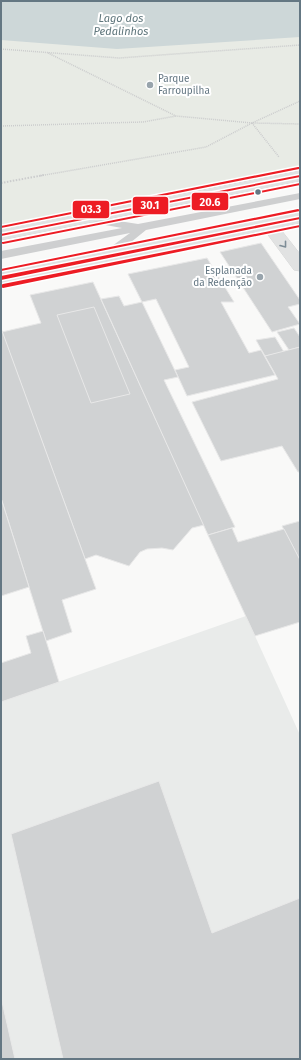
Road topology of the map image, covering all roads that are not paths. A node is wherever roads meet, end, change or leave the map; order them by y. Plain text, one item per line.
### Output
1 (297, 177) edge
2 (300, 196) edge
3 (87, 218) junction
4 (300, 218) edge
5 (268, 224) junction
6 (144, 227) junction
7 (1, 235) edge
8 (1, 255) edge
9 (105, 257) junction
10 (300, 266) edge
11 (1, 278) edge

1 - 3 main road
2 - 6 lane
3 - 6 lane
3 - 7 main road
4 - 5 main road
5 - 9 main road
5 -> 10 main road
6 - 8 lane
6 - 9 lane
9 - 11 main road

